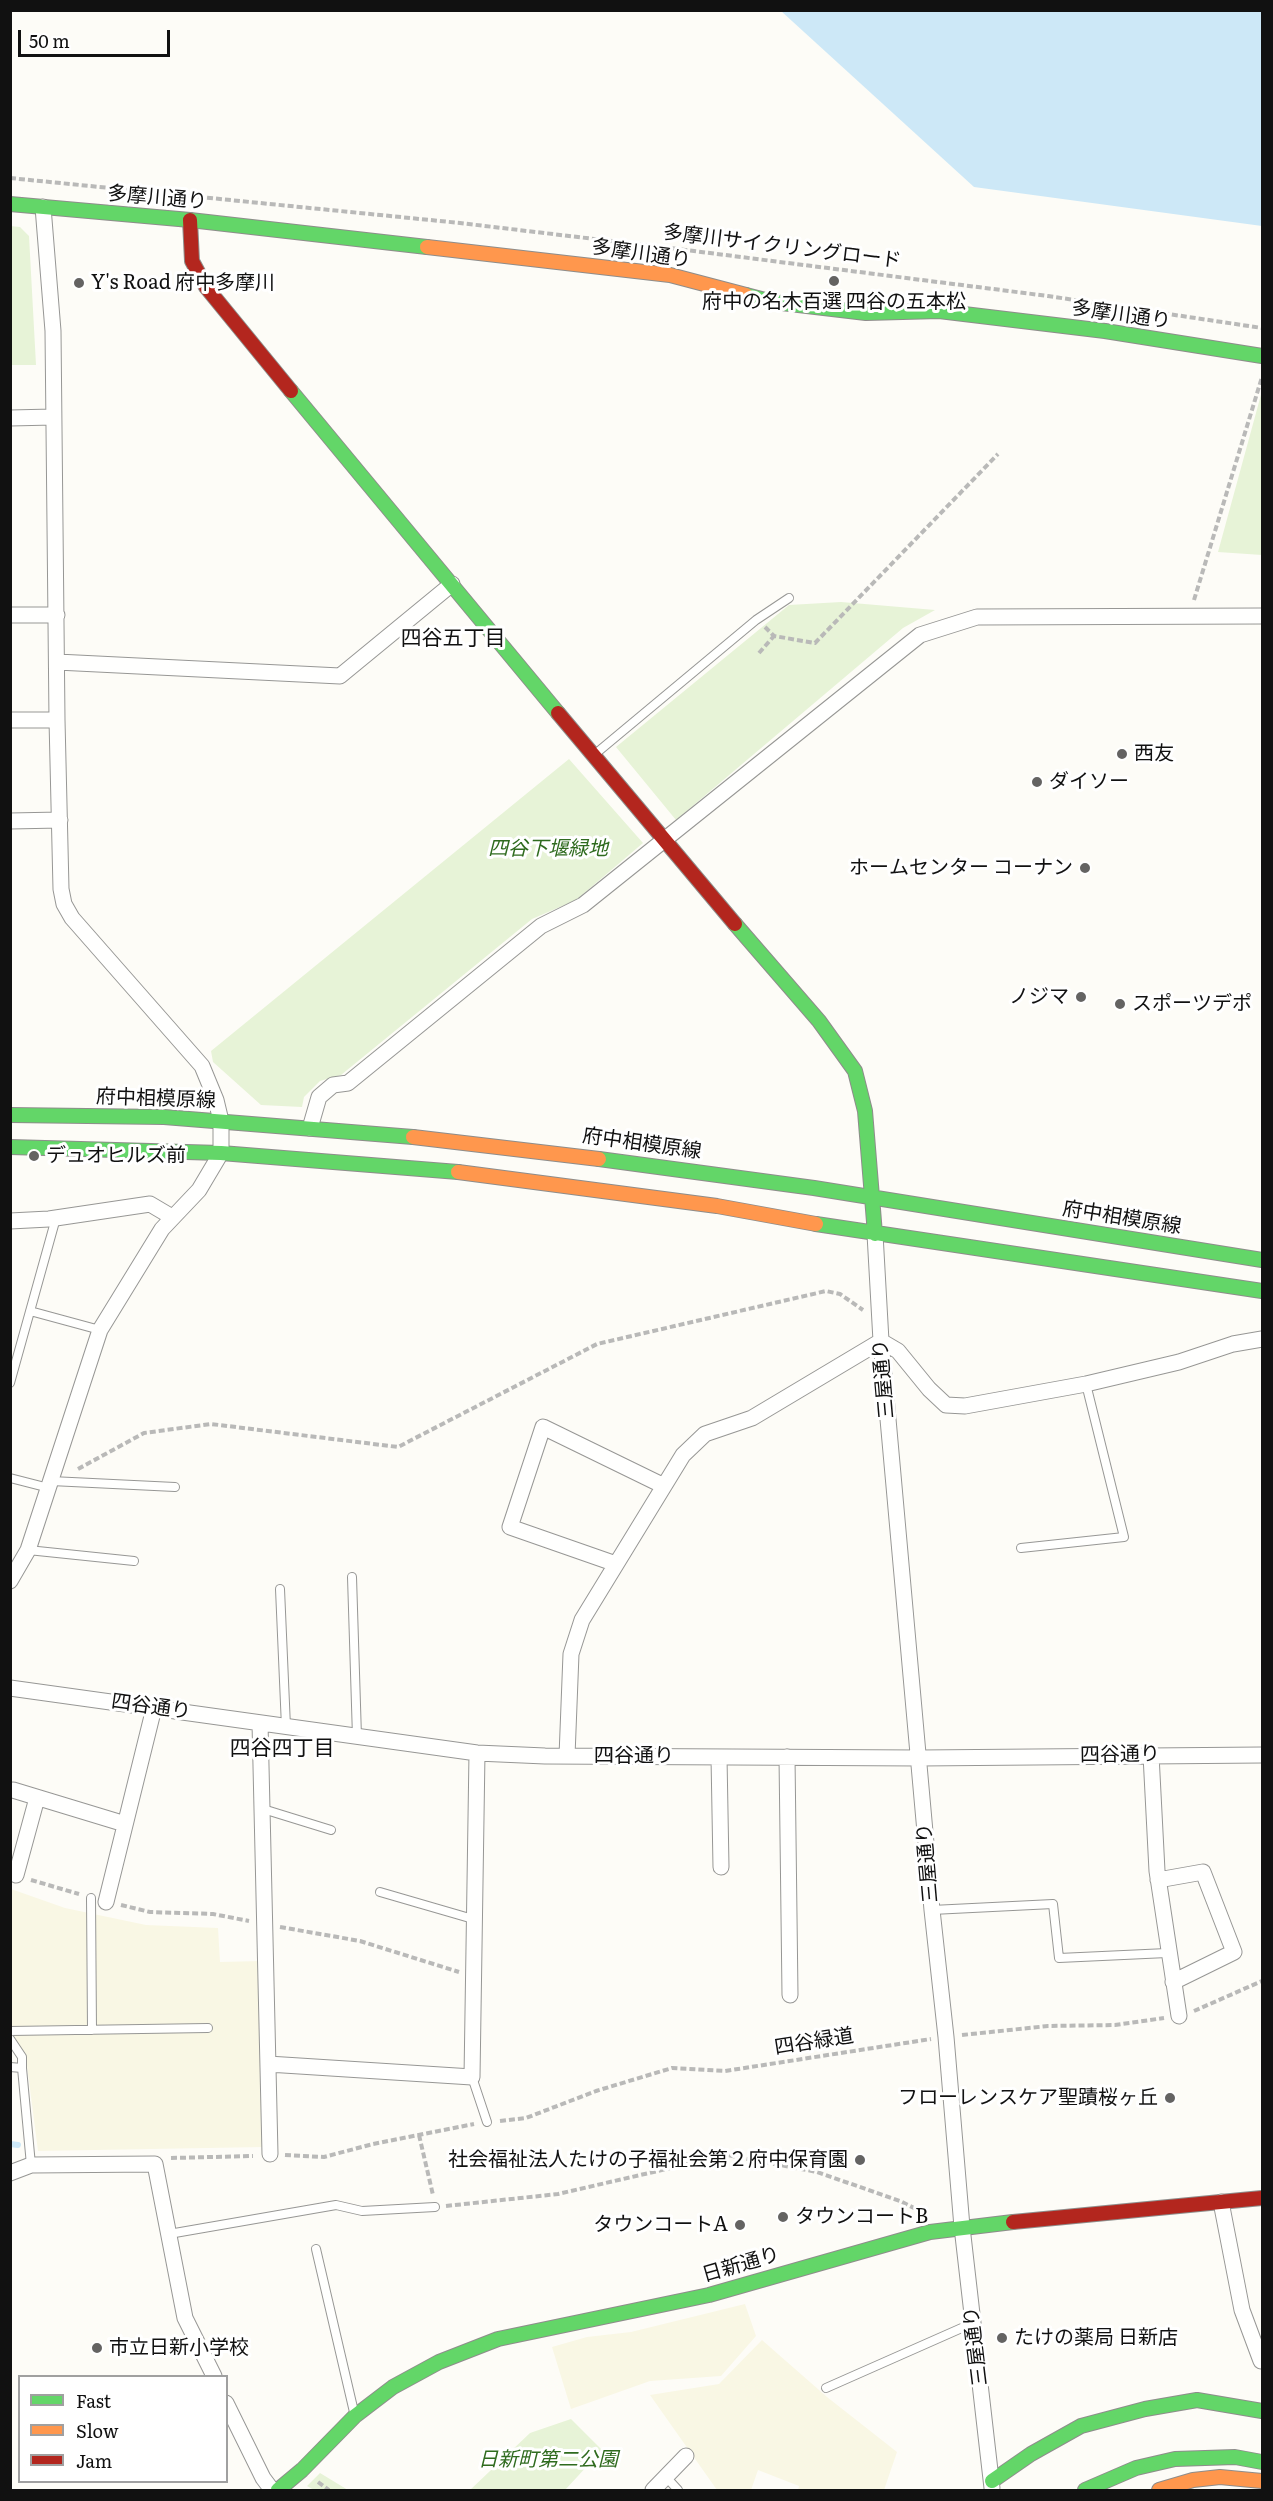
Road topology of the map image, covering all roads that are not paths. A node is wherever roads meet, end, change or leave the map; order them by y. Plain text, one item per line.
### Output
1 (10, 204) edge
2 (43, 207) junction
3 (190, 220) junction
4 (1263, 357) edge
5 (53, 417) junction
6 (10, 418) edge
7 (452, 584) junction
8 (789, 598) dead end
9 (10, 615) edge
10 (57, 615) junction
11 (1263, 616) edge
12 (57, 662) junction
13 (10, 720) edge
14 (57, 720) junction
15 (594, 755) junction
16 (60, 820) junction
17 (10, 821) edge
18 (664, 841) junction
19 (10, 1115) edge
20 (221, 1121) junction
21 (310, 1128) junction
22 (10, 1147) edge
23 (221, 1153) junction
24 (871, 1197) junction
25 (172, 1217) junction
26 (56, 1218) junction
27 (10, 1221) edge
28 (875, 1234) junction
29 (1263, 1260) edge
30 (1263, 1291) edge
31 (30, 1311) junction
32 (100, 1330) junction
33 (1263, 1339) edge
34 (881, 1341) junction
35 (10, 1383) edge
36 (1086, 1384) junction
37 (10, 1478) edge
38 (53, 1483) junction
39 (664, 1486) junction
40 (175, 1487) dead end
41 (1020, 1548) dead end
42 (27, 1550) junction
43 (134, 1561) dead end
44 (616, 1564) junction
45 (352, 1577) dead end
46 (10, 1581) edge
47 (280, 1589) dead end
48 (10, 1688) edge
49 (154, 1708) junction
50 (261, 1723) junction
51 (286, 1726) junction
52 (357, 1737) junction
53 (477, 1753) junction
54 (1151, 1755) junction
55 (567, 1756) junction
56 (1262, 1756) edge
57 (719, 1757) junction
58 (787, 1757) junction
59 (920, 1758) junction
60 (13, 1790) dead end
61 (36, 1798) junction
62 (263, 1809) junction
63 (125, 1824) junction
64 (331, 1830) dead end
65 (721, 1867) dead end
66 (16, 1875) road end
67 (1158, 1880) junction
68 (380, 1892) dead end
69 (91, 1898) road end
70 (106, 1902) road end
71 (932, 1910) junction
72 (473, 1919) junction
73 (1167, 1953) junction
74 (1173, 1982) junction
75 (790, 1995) dead end
76 (1179, 2016) road end
77 (208, 2028) dead end
78 (92, 2030) junction
79 (10, 2031) edge
80 (10, 2038) edge
81 (268, 2064) junction
82 (10, 2067) edge
83 (22, 2068) junction
84 (472, 2077) junction
85 (487, 2122) road end
86 (270, 2154) dead end
87 (31, 2164) junction
88 (10, 2172) edge
89 (1263, 2198) edge
90 (1221, 2202) junction
91 (435, 2207) road end
92 (962, 2227) junction
93 (169, 2234) junction
94 (316, 2249) dead end
95 (973, 2323) junction
96 (1261, 2361) edge
97 (214, 2375) edge
98 (826, 2388) dead end
99 (228, 2407) edge
100 (1263, 2411) edge
101 (355, 2416) junction
102 (686, 2456) dead end
103 (1263, 2462) edge
104 (666, 2477) junction
105 (1263, 2481) edge
106 (992, 2486) edge
107 (272, 2490) edge
108 (278, 2490) edge
109 (653, 2490) edge
110 (678, 2490) edge
111 (979, 2490) edge
112 (1085, 2490) edge
113 (1160, 2490) edge

1 - 2 main road, 多摩川通り
2 - 3 main road, 多摩川通り
2 - 5 street
3 - 4 main road, 多摩川通り
3 - 7 main road
5 - 6 street
5 - 10 street
7 - 12 street
7 - 15 main road
8 - 15 lane
9 - 10 street
10 - 12 street
11 - 18 street
12 - 14 street
13 - 14 street
14 - 16 street
15 - 18 main road
16 - 17 street
16 - 20 street
18 - 21 street
18 - 24 main road
19 - 20 main road, 府中相模原線
20 - 21 main road, 府中相模原線
20 - 23 street
21 - 24 main road, 府中相模原線
22 - 23 main road
23 - 25 street
23 - 28 main road
24 - 28 main road
24 - 29 main road, 府中相模原線
25 - 26 street
25 - 32 street
26 - 27 street
26 - 31 lane
28 - 30 main road
28 - 34 street, 三屋通り
31 - 32 lane
31 - 35 lane
32 - 38 street
33 - 36 street
34 - 36 street
34 - 39 street
34 - 59 street, 三屋通り
36 - 41 lane
37 - 38 lane
38 - 40 lane
38 - 42 street
39 - 44 street
39 - 44 street
42 - 43 lane
42 - 46 street
44 - 55 street
45 - 52 lane
47 - 51 lane
48 - 49 street, 四谷通り
49 - 50 street, 四谷通り
49 - 63 street
50 - 51 street, 四谷通り
50 - 62 street
51 - 52 street, 四谷通り
52 - 53 street, 四谷通り
53 - 55 street, 四谷通り
53 - 72 street
54 - 56 street, 四谷通り
54 - 59 street, 四谷通り
54 - 67 street
55 - 57 street, 四谷通り
57 - 58 street, 四谷通り
57 - 65 street
58 - 59 street, 四谷通り
58 - 75 street
59 - 71 street, 三屋通り
60 - 61 street
61 - 63 street
61 - 66 street
62 - 64 lane
62 - 81 street
63 - 70 street
67 - 73 street
67 - 74 street
68 - 72 lane
69 - 78 lane
71 - 73 lane
71 - 92 street, 三屋通り
72 - 84 street
73 - 74 street
74 - 76 street
77 - 78 lane
78 - 79 lane
80 - 83 lane
81 - 84 street
81 - 86 street
82 - 83 lane
83 - 87 lane
84 - 85 lane
87 - 88 street
87 - 93 street
89 - 90 main road, 日新通り
90 - 92 main road, 日新通り
90 - 96 street
91 - 93 lane
92 - 95 street, 三屋通り
92 - 101 main road, 日新通り
93 - 97 street
94 - 101 lane
95 - 98 lane
95 - 106 street, 三屋通り
99 - 107 street
100 - 106 main road
101 - 108 main road, 日新通り
102 - 104 street
103 - 112 main road
104 - 109 street
104 - 110 lane
105 - 113 main road
106 - 111 street

